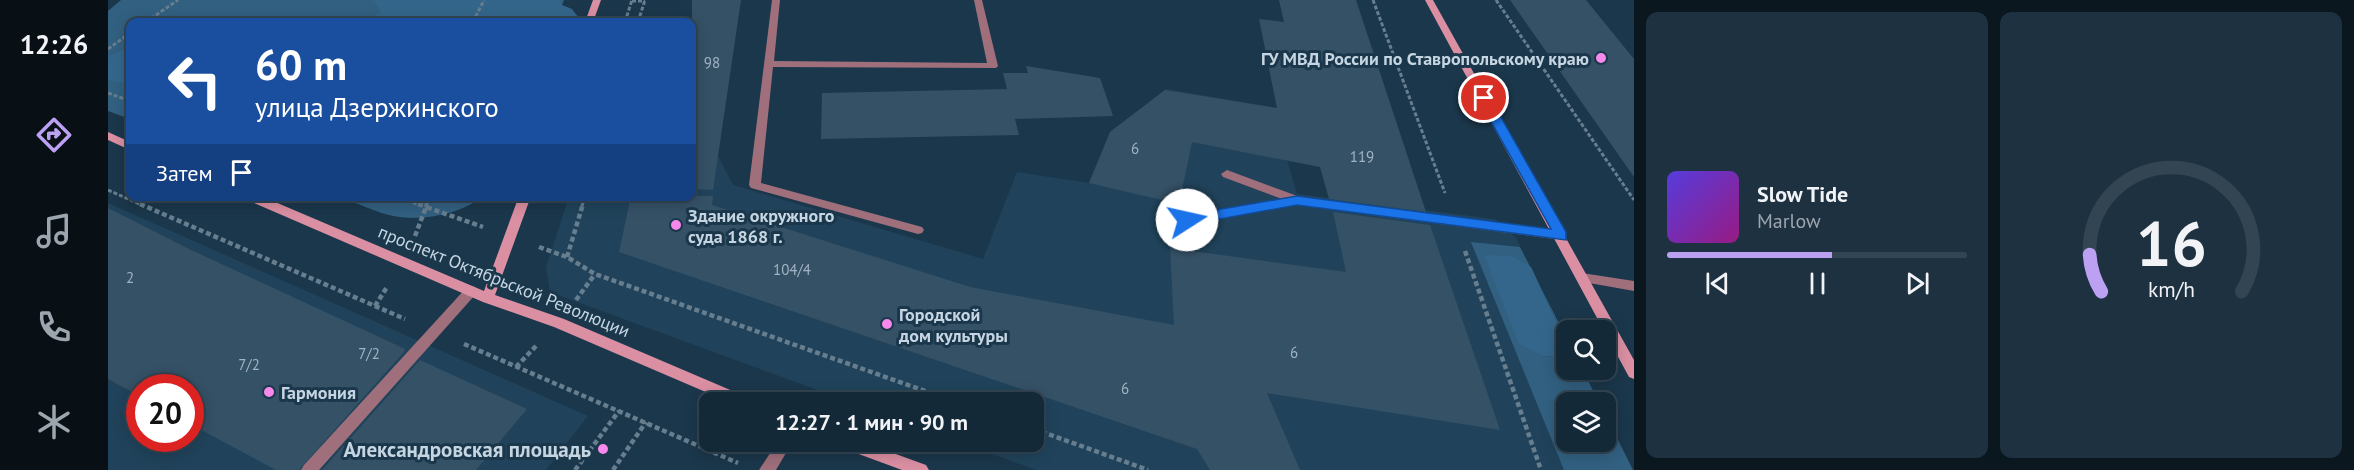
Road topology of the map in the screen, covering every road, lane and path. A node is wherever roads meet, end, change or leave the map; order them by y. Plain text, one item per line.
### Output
1 (178, 0) edge
2 (484, 0) edge
3 (597, 0) edge
4 (776, 0) edge
5 (978, 0) edge
6 (1429, 0) edge
7 (1496, 0) edge
8 (632, 1) edge
9 (645, 1) edge
10 (152, 18) edge
11 (475, 18) edge
12 (590, 18) edge
13 (626, 18) edge
14 (639, 18) edge
15 (126, 36) edge
16 (108, 49) edge
17 (769, 64) junction
18 (108, 93) edge
19 (126, 100) edge
20 (108, 136) edge
21 (126, 144) edge
22 (1227, 174) dead end
23 (1634, 200) edge
24 (261, 201) edge
25 (410, 201) edge
26 (428, 201) edge
27 (523, 201) edge
28 (584, 201) edge
29 (1297, 201) junction
30 (426, 207) junction
31 (1187, 220) dead end
32 (918, 230) dead end
33 (1561, 236) junction
34 (511, 237) junction
35 (567, 257) junction
36 (404, 263) junction
37 (1582, 278) junction
38 (1634, 286) edge
39 (471, 291) junction
40 (488, 298) junction
41 (375, 306) dead end
42 (1634, 373) edge
43 (721, 392) edge
44 (928, 392) edge
45 (619, 411) dead end
46 (646, 422) dead end
47 (1044, 433) edge
48 (779, 452) edge
49 (872, 452) edge
50 (309, 470) edge
51 (575, 470) edge
52 (613, 470) edge
53 (767, 470) edge
54 (921, 470) edge
55 (1148, 470) edge

1 - 10 path
2 - 11 path
3 - 12 street
4 - 17 lane
5 - 17 lane
6 - 33 street
7 - 23 path
8 - 9 path
8 - 13 path
9 - 14 path
15 - 16 path
17 - 32 lane
18 - 19 path
20 - 21 street
22 - 29 lane
24 - 36 street, проспект Октябрьской Революции
25 - 30 path
26 - 30 path
27 - 34 street
28 - 35 path
29 - 31 lane
29 - 33 lane
30 - 34 path
30 - 36 path
33 - 37 street
34 - 35 path
34 - 40 street
35 - 44 path
36 - 39 street, проспект Октябрьской Революции
36 - 41 path
37 - 38 lane
37 - 42 street
39 - 40 street, проспект Октябрьской Революции
39 - 50 lane
40 - 43 street, проспект Октябрьской Революции
45 - 51 path
46 - 52 path
47 - 55 path
48 - 53 lane
49 - 54 street

